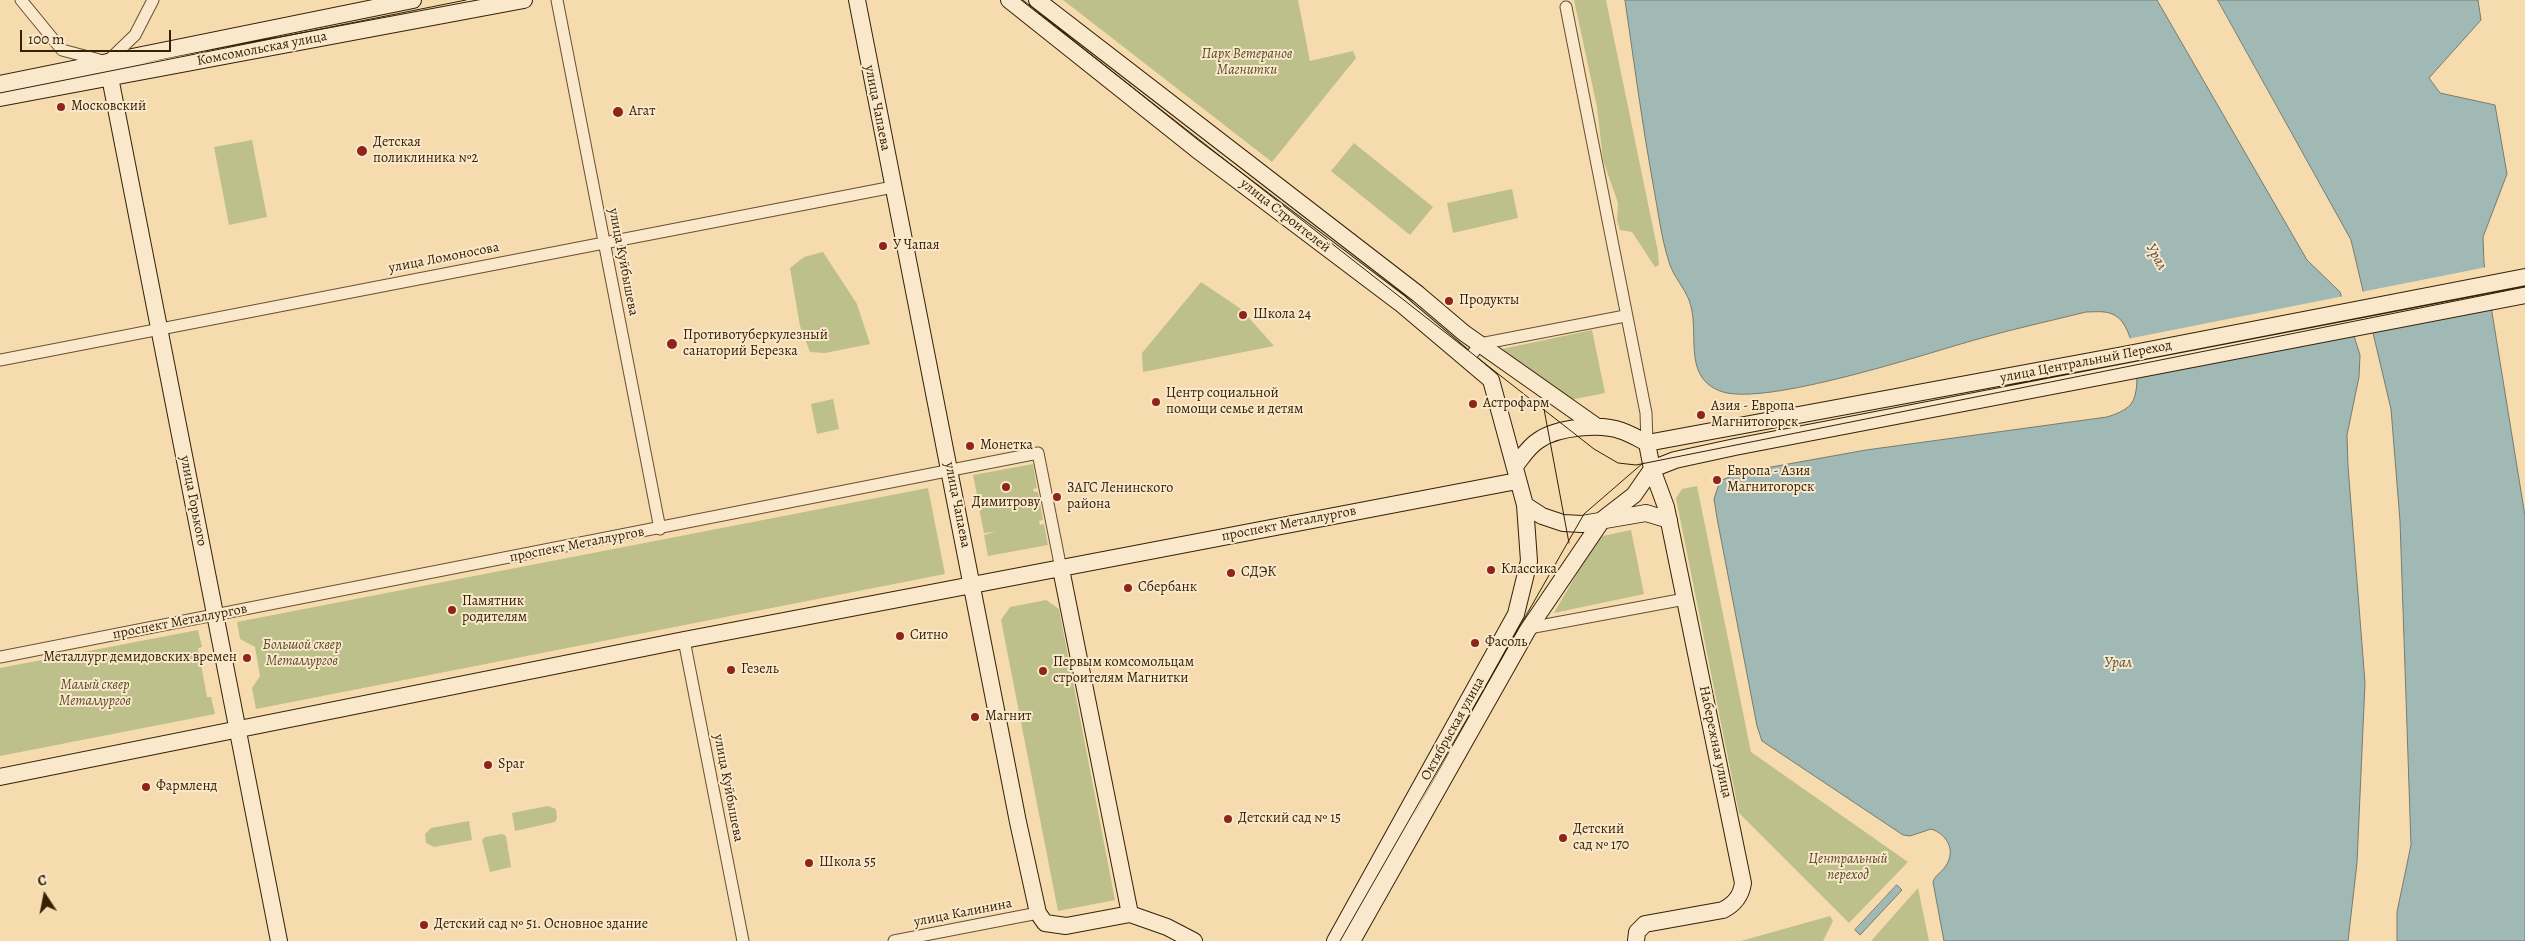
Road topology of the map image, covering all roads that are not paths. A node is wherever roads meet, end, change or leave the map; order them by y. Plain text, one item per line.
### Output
1 (21, 0) edge
2 (153, 0) edge
3 (413, 0) edge
4 (524, 0) edge
5 (557, 0) edge
6 (857, 0) edge
7 (1009, 0) edge
8 (1037, 0) edge
9 (1566, 7) dead end
10 (108, 70) junction
11 (0, 84) edge
12 (0, 98) edge
13 (893, 187) junction
14 (604, 243) junction
15 (2519, 278) edge
16 (2521, 296) edge
17 (1625, 316) junction
18 (159, 329) junction
19 (1480, 344) junction
20 (0, 360) edge
21 (1467, 361) junction
22 (2125, 363) junction
23 (1596, 426) junction
24 (1647, 443) junction
25 (1652, 469) junction
26 (950, 471) junction
27 (1516, 473) junction
28 (1525, 505) junction
29 (1603, 519) junction
30 (1669, 520) junction
31 (660, 529) junction
32 (1061, 569) junction
33 (973, 586) junction
34 (1686, 599) junction
35 (215, 616) junction
36 (1529, 628) junction
37 (684, 640) junction
38 (0, 657) edge
39 (238, 730) junction
40 (0, 777) edge
41 (1038, 913) junction
42 (1130, 914) junction
43 (279, 941) edge
44 (743, 941) edge
45 (894, 941) edge
46 (1194, 941) edge
47 (1335, 941) edge
48 (1352, 941) edge
49 (1636, 941) edge

1 - 10 street
2 - 10 street
3 - 10 main road, Комсомольская улица
4 - 10 main road, Комсомольская улица
5 - 14 street, улица Куйбышева
6 - 13 main road, улица Чапаева
7 - 21 main road, улица Строителей
8 - 19 main road, улица Строителей
9 - 17 street
10 - 11 main road, Комсомольская улица
10 - 12 main road, Комсомольская улица
10 - 18 main road, улица Горького
13 - 14 street, улица Ломоносова
13 - 26 main road, улица Чапаева
14 - 18 street, улица Ломоносова
14 - 31 street, улица Куйбышева
15 - 22 main road, улица Центральный Переход
16 - 22 main road, улица Центральный Переход
17 - 19 street
17 - 24 street
18 - 20 street, улица Ломоносова
18 - 35 main road, улица Горького
19 - 21 street
19 - 23 main road, улица Строителей
21 - 27 main road, улица Строителей
22 - 24 main road, улица Центральный Переход
22 - 25 main road, улица Центральный Переход
23 - 24 main road
23 - 27 main road
24 - 25 main road
25 - 29 main road
25 - 30 main road, Набережная улица
26 - 31 street, проспект Металлургов
26 - 32 street, проспект Металлургов
26 - 33 main road, улица Чапаева
27 - 28 main road
27 - 32 main road, проспект Металлургов
28 - 29 main road
28 - 47 main road, Октябрьская улица
29 - 30 main road
29 - 36 main road, Октябрьская улица
30 - 34 main road, Набережная улица
31 - 35 street, проспект Металлургов
32 - 33 main road, проспект Металлургов
32 - 42 main road
33 - 37 main road, проспект Металлургов
33 - 41 main road, улица Чапаева
34 - 36 street
34 - 49 main road, Набережная улица
35 - 38 street, проспект Металлургов
35 - 39 main road, улица Горького
36 - 48 main road, Октябрьская улица
37 - 39 main road, проспект Металлургов
37 - 44 street, улица Куйбышева
39 - 40 main road, проспект Металлургов
39 - 43 main road, улица Горького
41 - 42 main road
41 - 45 street, улица Калинина
42 - 46 main road

